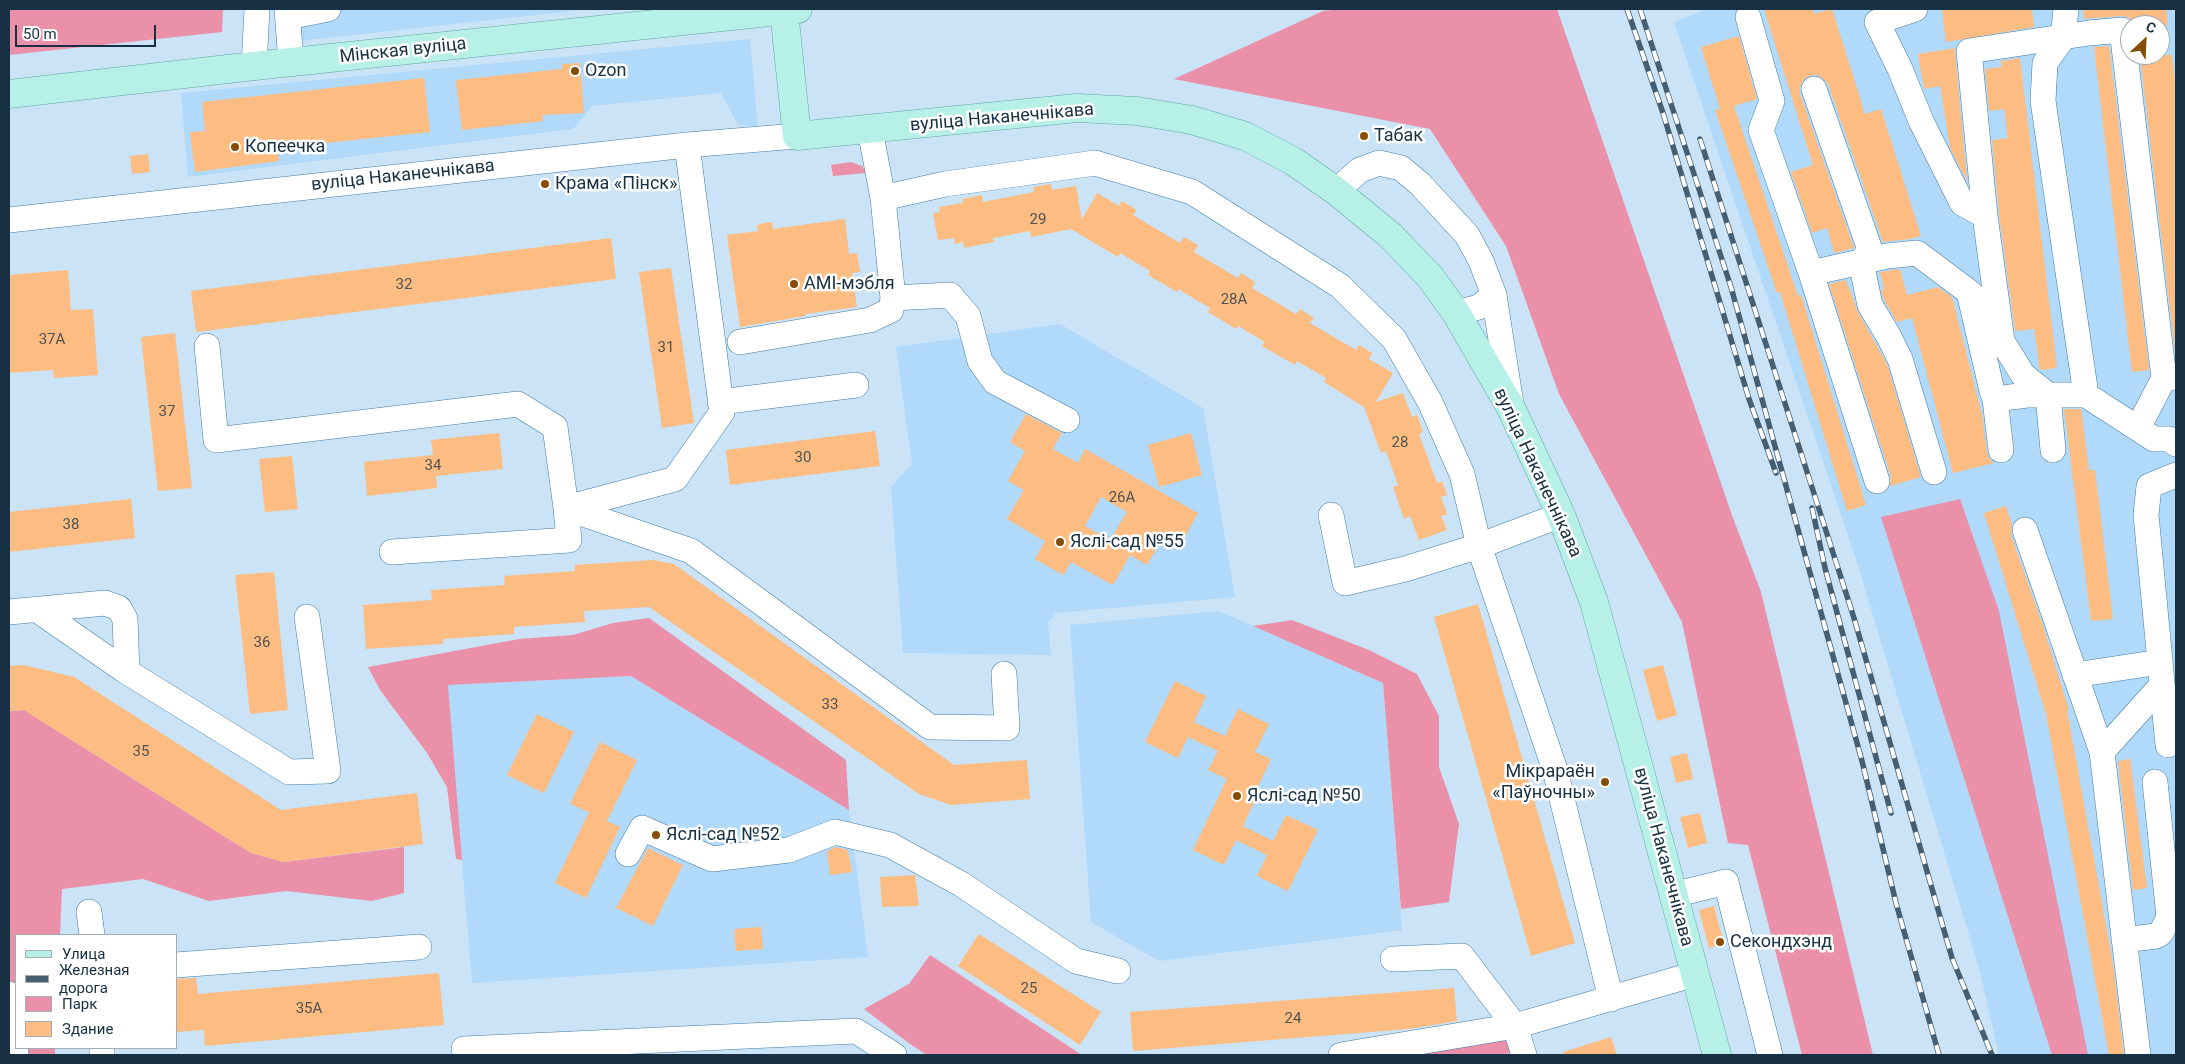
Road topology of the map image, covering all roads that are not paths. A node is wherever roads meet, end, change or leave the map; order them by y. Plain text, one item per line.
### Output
1 (257, 9) edge
2 (328, 9) edge
3 (1915, 9) edge
4 (2066, 9) edge
5 (791, 10) edge
6 (288, 13) edge
7 (1748, 17) dead end
8 (2064, 38) junction
9 (291, 62) junction
10 (254, 66) junction
11 (1814, 89) dead end
12 (9, 94) edge
13 (870, 130) junction
14 (797, 136) junction
15 (687, 145) junction
16 (1336, 191) junction
17 (883, 198) junction
18 (1985, 216) junction
19 (9, 220) edge
20 (1861, 262) junction
21 (1811, 274) junction
22 (1969, 292) junction
23 (1494, 295) junction
24 (893, 298) junction
25 (1456, 313) junction
26 (1999, 320) junction
27 (740, 342) dead end
28 (207, 346) dead end
29 (2170, 377) edge
30 (856, 385) dead end
31 (2048, 395) junction
32 (2086, 396) junction
33 (1996, 399) junction
34 (720, 402) junction
35 (1511, 408) junction
36 (1067, 420) dead end
37 (2138, 428) junction
38 (2176, 444) edge
39 (2001, 450) dead end
40 (2053, 450) dead end
41 (1934, 472) dead end
42 (2176, 475) edge
43 (1877, 481) dead end
44 (566, 508) junction
45 (1331, 515) dead end
46 (1561, 515) junction
47 (2025, 530) dead end
48 (1479, 546) junction
49 (392, 552) dead end
50 (36, 609) junction
51 (9, 612) edge
52 (307, 617) dead end
53 (127, 671) junction
54 (1004, 674) dead end
55 (2161, 674) junction
56 (2075, 675) junction
57 (2168, 745) dead end
58 (2102, 752) junction
59 (2156, 782) dead end
60 (628, 854) dead end
61 (1672, 895) junction
62 (2124, 940) junction
63 (419, 947) dead end
64 (1392, 959) dead end
65 (178, 964) edge
66 (1118, 971) dead end
67 (1695, 974) junction
68 (9, 994) edge
69 (1611, 999) junction
70 (1515, 1026) junction
71 (15, 1041) edge
72 (464, 1049) dead end
73 (894, 1055) edge
74 (1341, 1055) edge
75 (1524, 1055) edge
76 (1717, 1055) edge
77 (1770, 1055) edge
78 (2138, 1055) edge

1 - 10 street
2 - 6 street
3 - 18 street
4 - 8 street
5 - 9 main road, Мінская вуліца
5 - 14 main road
6 - 9 street
7 - 21 street
8 - 18 street
8 - 29 street
8 - 32 street
9 - 10 main road, Мінская вуліца
10 - 12 main road, Мінская вуліца
11 - 20 street
13 - 14 main road, вуліца Наканечнікава
13 - 16 main road, вуліца Наканечнікава
13 - 17 street
14 - 15 street, вуліца Наканечнікава
15 - 19 street, вуліца Наканечнікава
15 - 34 street
16 - 23 street
16 - 25 main road, вуліца Наканечнікава
17 - 24 street
17 - 48 street
18 - 26 street
20 - 21 street
20 - 22 street
20 - 41 street
21 - 43 street
22 - 26 street
22 - 33 street
23 - 25 street
23 - 35 street
24 - 27 street
24 - 36 street
25 - 35 main road, вуліца Наканечнікава
26 - 31 street
28 - 44 street
29 - 37 street
30 - 34 street
31 - 32 street
31 - 33 street
31 - 40 street
32 - 37 street
33 - 39 street
34 - 44 street
35 - 46 main road, вуліца Наканечнікава
37 - 38 street
42 - 55 street
44 - 49 street
44 - 54 street
45 - 48 street
46 - 48 street
46 - 61 main road, вуліца Наканечнікава
47 - 56 street
48 - 69 street
50 - 51 street
50 - 53 street
50 - 53 street
52 - 53 street
55 - 56 street
55 - 57 street
55 - 58 street
56 - 58 street
58 - 62 street
59 - 62 street
60 - 66 street
61 - 67 main road, вуліца Наканечнікава
61 - 77 street
62 - 78 street
63 - 65 street
64 - 70 street
67 - 69 street
67 - 76 main road, вуліца Наканечнікава
68 - 71 street
69 - 70 street
70 - 74 street
70 - 75 street
72 - 73 street

